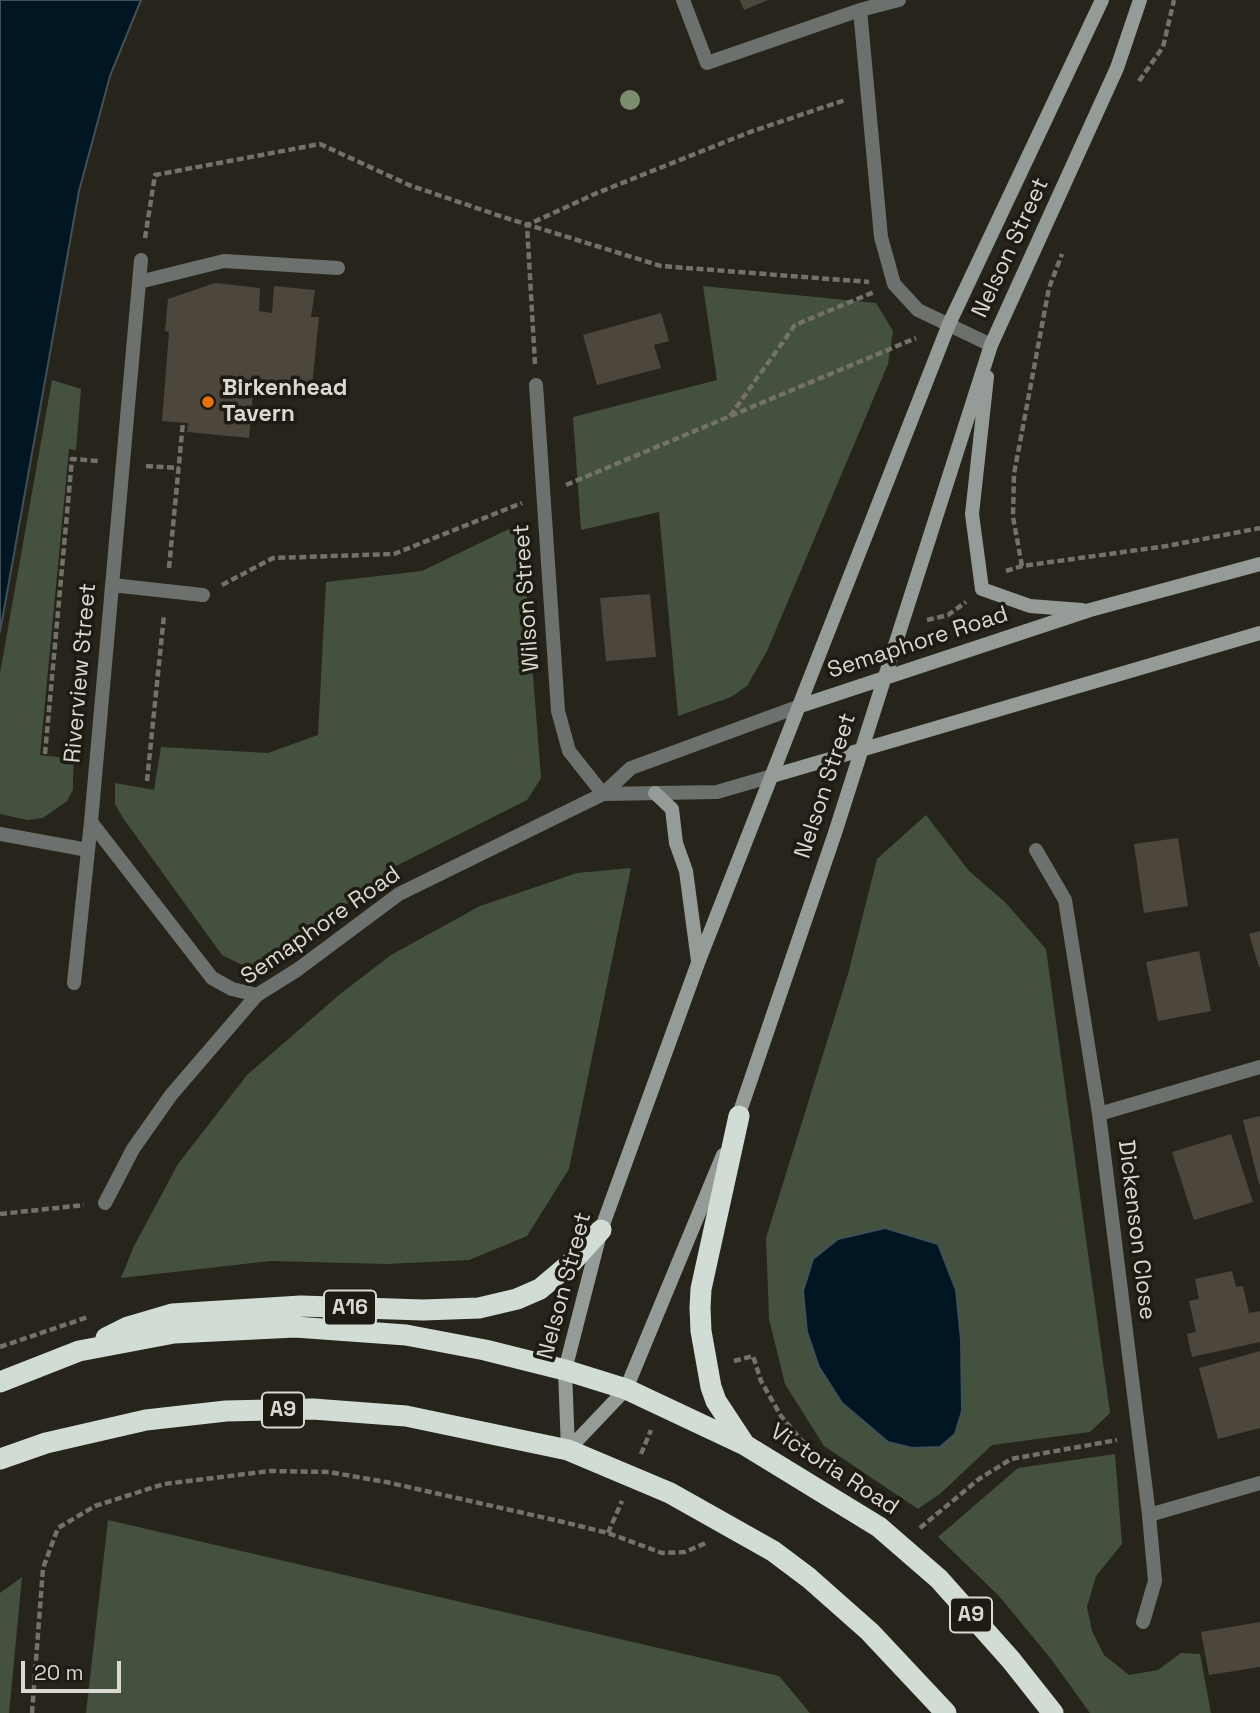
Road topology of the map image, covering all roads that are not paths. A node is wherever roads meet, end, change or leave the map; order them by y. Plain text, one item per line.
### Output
1 (683, 0) edge
2 (899, 0) edge
3 (1102, 0) edge
4 (1140, 0) edge
5 (860, 10) junction
6 (141, 260) road end
7 (338, 268) dead end
8 (139, 282) junction
9 (950, 324) junction
10 (991, 345) junction
11 (536, 385) road end
12 (1260, 564) edge
13 (112, 585) junction
14 (203, 595) road end
15 (1090, 610) junction
16 (1260, 633) edge
17 (885, 678) junction
18 (800, 706) junction
19 (862, 750) junction
20 (772, 776) junction
21 (655, 793) junction
22 (603, 794) junction
23 (91, 822) junction
24 (0, 834) edge
25 (88, 850) junction
26 (1036, 850) dead end
27 (698, 963) junction
28 (74, 984) dead end
29 (257, 995) junction
30 (1260, 1067) edge
31 (1099, 1114) junction
32 (739, 1116) junction
33 (105, 1203) road end
34 (601, 1230) junction
35 (79, 1351) junction
36 (565, 1370) junction
37 (0, 1382) edge
38 (626, 1389) junction
39 (745, 1445) junction
40 (568, 1450) junction
41 (0, 1460) edge
42 (1260, 1483) edge
43 (1149, 1515) junction
44 (1143, 1622) dead end
45 (946, 1713) edge
46 (1053, 1713) edge

1 - 5 street
2 - 5 street
3 - 9 main road, Nelson Street
4 - 10 main road, Nelson Street
5 - 9 street
6 - 8 street, Riverview Street
7 - 8 street
8 - 13 street, Riverview Street
9 - 10 street
9 - 18 main road, Nelson Street
10 - 15 main road
10 - 17 main road, Nelson Street
11 - 22 street, Wilson Street
12 - 15 main road, Semaphore Road
13 - 14 street
13 - 23 street, Riverview Street
15 - 17 main road, Semaphore Road
16 - 19 main road, Semaphore Road
17 - 18 main road, Semaphore Road
17 - 19 main road, Nelson Street
18 - 20 main road, Nelson Street / A16
18 - 22 street, Semaphore Road
19 - 20 main road, Semaphore Road
19 - 32 main road, Nelson Street
20 - 21 street, Semaphore Road
20 - 27 main road, Nelson Street / A16
21 - 22 street, Semaphore Road
21 - 27 main road
22 - 29 street, Semaphore Road
23 - 25 street, Riverview Street
23 - 29 street
24 - 25 street
25 - 28 street, Riverview Street
26 - 31 street, Dickenson Close
27 - 34 main road, Nelson Street / A16
29 - 33 street, Semaphore Road
30 - 31 street
31 - 43 street, Dickenson Close
32 - 38 main road, Nelson Street
32 - 39 highway
34 - 35 highway, A16
34 - 36 main road, Nelson Street / A16
35 - 36 highway, Victoria Road / A9
35 - 37 highway, A9
36 - 38 highway, Victoria Road / A9
36 - 40 main road, Nelson Street / A16
38 - 39 highway, Victoria Road / A9
38 - 40 main road, Nelson Street
39 - 46 highway, Victoria Road / A9
40 - 41 highway, A9
40 - 45 highway, A9
42 - 43 street
43 - 44 street, Dickenson Close

